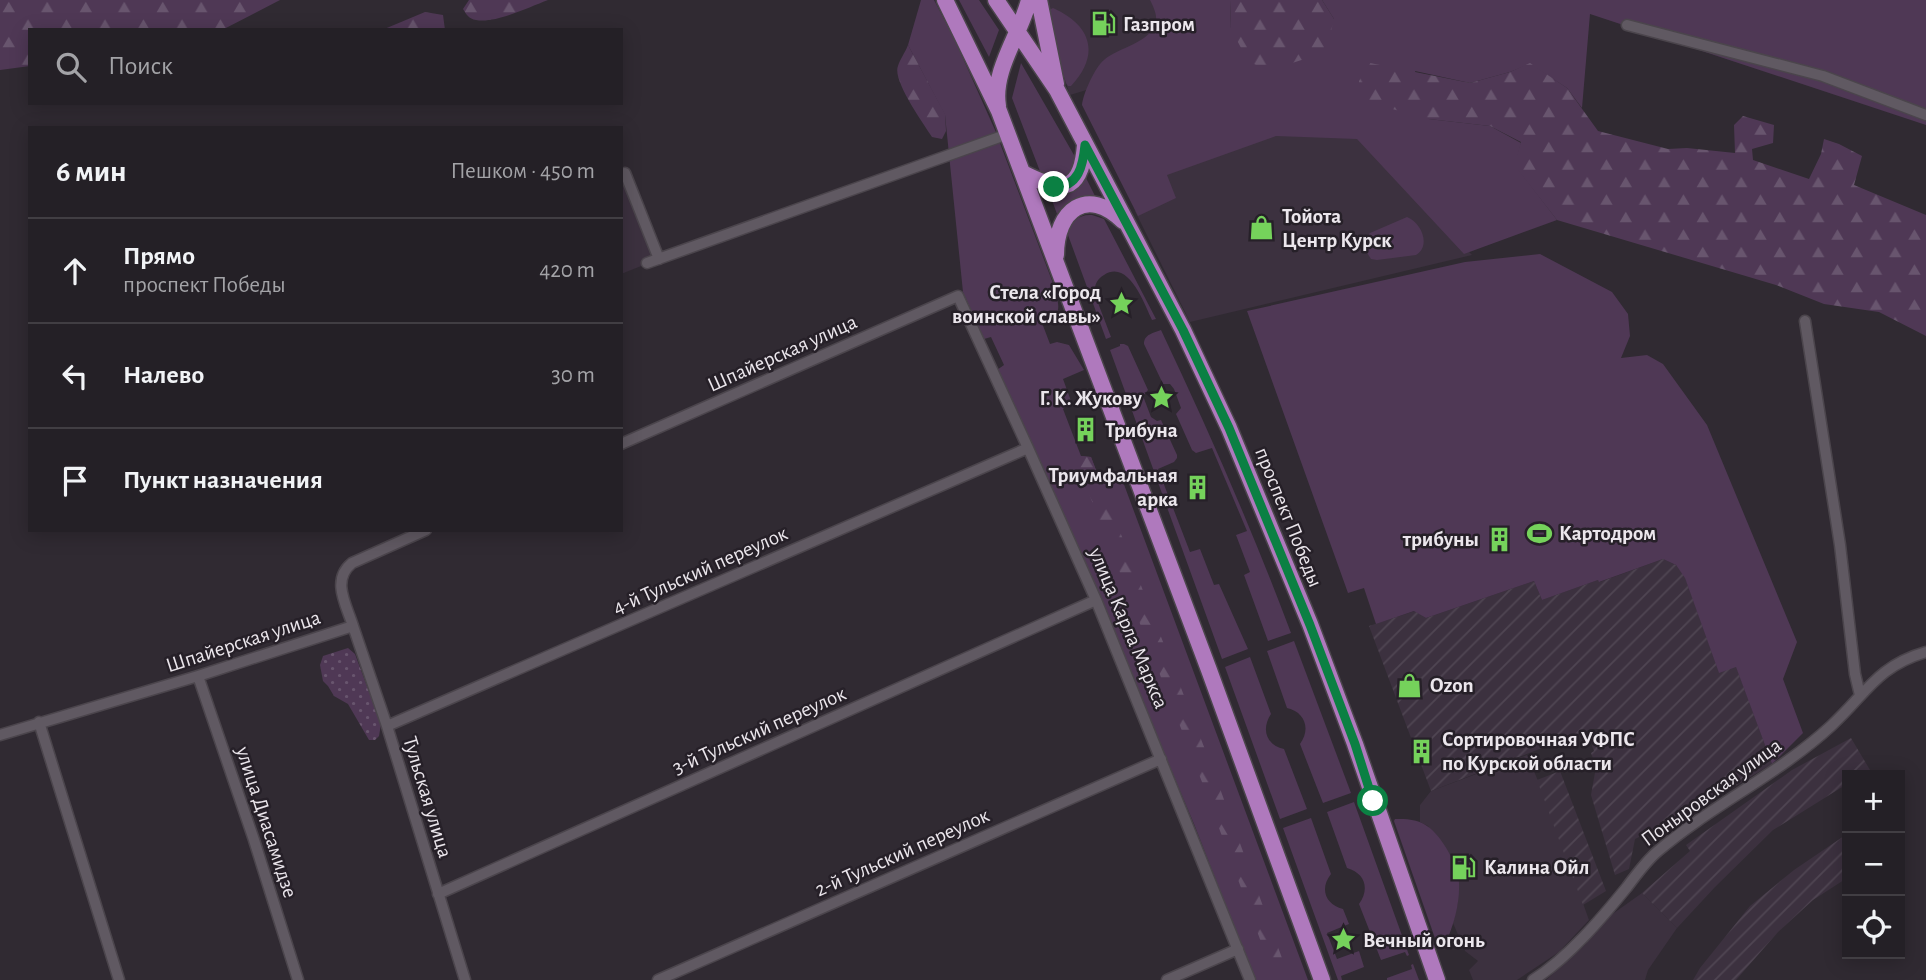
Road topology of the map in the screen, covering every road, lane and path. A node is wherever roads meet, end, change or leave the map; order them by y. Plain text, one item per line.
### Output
1 (945, 0) edge
2 (996, 0) edge
3 (1029, 0) edge
4 (1039, 0) edge
5 (1627, 24) dead end
6 (1017, 32) junction
7 (1057, 90) junction
8 (999, 111) junction
9 (1926, 114) edge
10 (1008, 134) junction
11 (1085, 145) junction
12 (625, 173) dead end
13 (1023, 173) junction
14 (1130, 228) junction
15 (659, 259) junction
16 (1056, 262) junction
17 (647, 264) dead end
18 (958, 296) joint
19 (1805, 321) dead end
20 (623, 443) edge
21 (1028, 448) junction
22 (422, 532) edge
23 (1096, 600) junction
24 (353, 626) junction
25 (1926, 652) edge
26 (198, 676) junction
27 (1860, 695) junction
28 (39, 722) junction
29 (387, 726) junction
30 (0, 735) edge
31 (1161, 759) junction
32 (438, 894) junction
33 (1238, 949) junction
34 (119, 980) edge
35 (298, 980) edge
36 (465, 980) edge
37 (658, 980) edge
38 (1167, 980) edge
39 (1250, 980) edge
40 (1322, 980) edge
41 (1437, 980) edge
42 (1533, 980) edge

1 - 8 main road
2 - 6 main road
3 - 6 main road
4 - 7 main road
5 - 9 street
6 - 7 main road
6 - 8 main road
7 - 11 main road, проспект Победы
8 - 10 main road
10 - 13 main road
10 - 15 street
11 - 13 main road
11 - 14 main road, проспект Победы
12 - 15 street
13 - 16 main road
14 - 16 main road
14 - 41 main road, проспект Победы
15 - 17 street
16 - 40 main road
18 - 20 street, Шпайерская улица
18 - 21 street, улица Карла Маркса
19 - 27 street
21 - 23 street, улица Карла Маркса
21 - 29 street, 4-й Тульский переулок
22 - 24 street, Шпайерская улица
23 - 31 street, улица Карла Маркса
23 - 32 street, 3-й Тульский переулок
24 - 26 street, Шпайерская улица
24 - 29 street, Тульская улица
25 - 27 street, Поныровская улица
26 - 28 street, Шпайерская улица
26 - 35 street, улица Диасамидзе
27 - 42 street, Поныровская улица
28 - 30 street, Шпайерская улица
28 - 34 street
29 - 32 street, Тульская улица
31 - 33 street, улица Карла Маркса
31 - 37 street, 2-й Тульский переулок
32 - 36 street, Тульская улица
33 - 38 street
33 - 39 street, улица Карла Маркса

